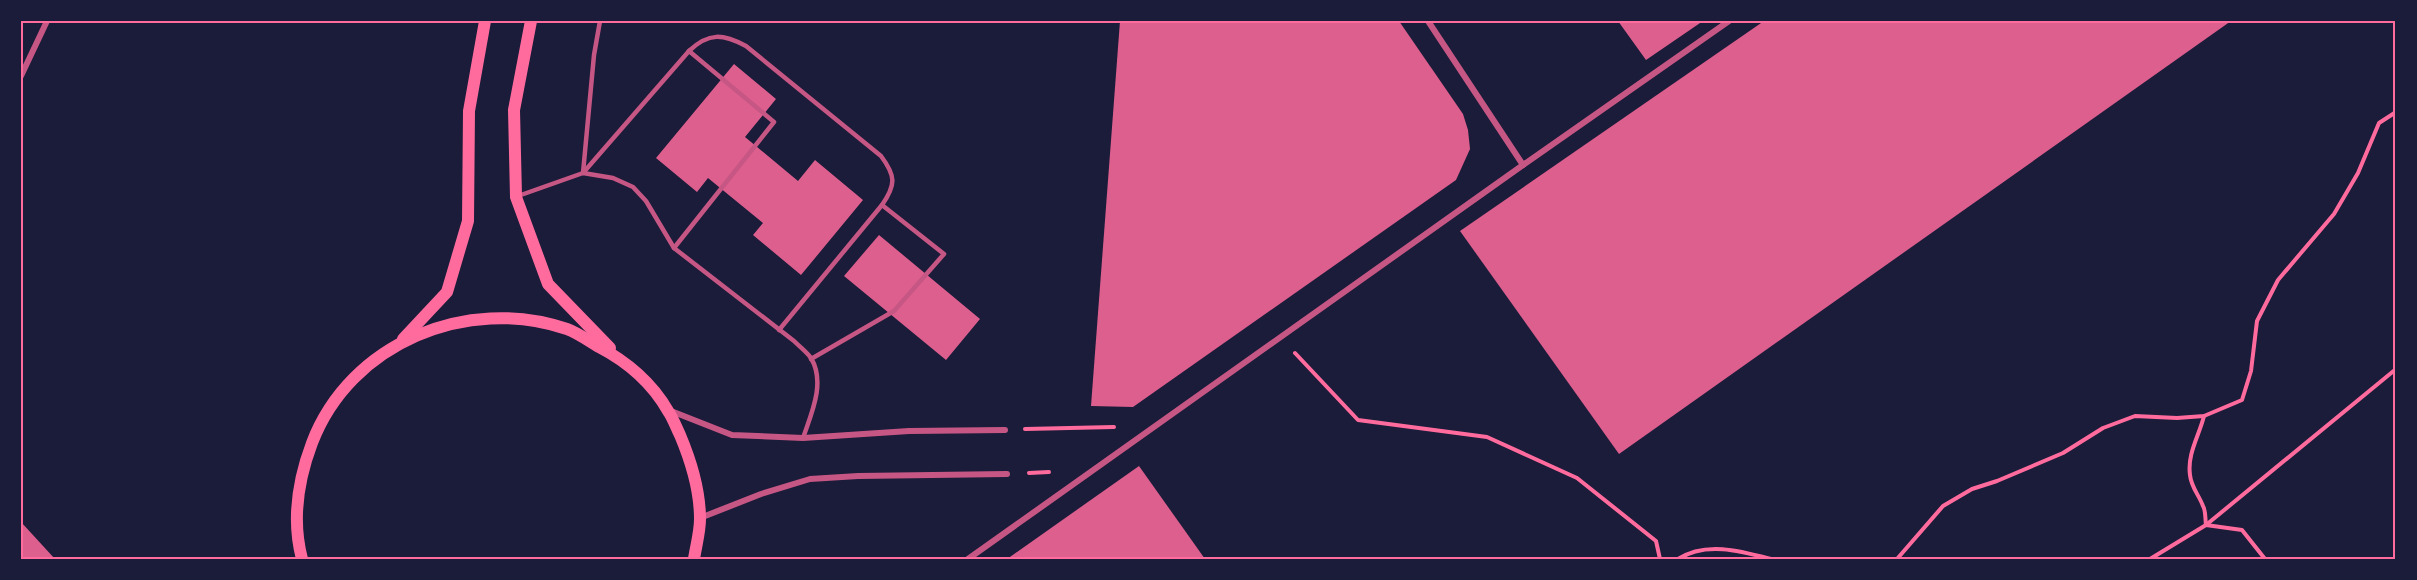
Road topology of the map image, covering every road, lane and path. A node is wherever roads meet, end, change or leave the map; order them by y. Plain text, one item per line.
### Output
1 (47, 21) edge
2 (485, 21) edge
3 (531, 21) edge
4 (600, 21) edge
5 (1428, 21) edge
6 (1729, 21) edge
7 (689, 51) junction
8 (21, 76) edge
9 (2396, 112) edge
10 (1523, 165) junction
11 (583, 173) junction
12 (516, 197) junction
13 (882, 205) junction
14 (674, 248) junction
15 (779, 330) junction
16 (1280, 337) junction
17 (400, 342) junction
18 (619, 357) junction
19 (811, 358) junction
20 (2396, 369) edge
21 (668, 410) junction
22 (2204, 416) junction
23 (1154, 426) junction
24 (1005, 430) joint
25 (803, 438) junction
26 (1008, 474) dead end
27 (700, 518) junction
28 (2206, 525) junction
29 (300, 559) edge
30 (694, 559) edge
31 (968, 559) edge
32 (1660, 559) edge
33 (1678, 559) edge
34 (1771, 559) edge
35 (1897, 559) edge
36 (2150, 559) edge
37 (2265, 559) edge

1 - 8 street
2 - 17 main road
3 - 12 main road
4 - 11 lane
5 - 10 street
6 - 10 street
7 - 11 lane
7 - 13 lane
7 - 14 lane
9 - 22 path
10 - 16 street
11 - 12 lane
11 - 14 lane
12 - 18 main road
13 - 15 lane
13 - 19 lane
14 - 15 lane
15 - 19 lane
16 - 23 street
16 - 32 path
17 - 18 main road
17 - 29 main road
18 - 21 main road
19 - 25 lane
20 - 28 path
21 - 25 street
21 - 27 main road
22 - 28 path
22 - 35 path
23 - 24 path
23 - 31 street
24 - 25 street
26 - 27 street
27 - 30 main road
28 - 36 path
28 - 37 path
33 - 34 path

